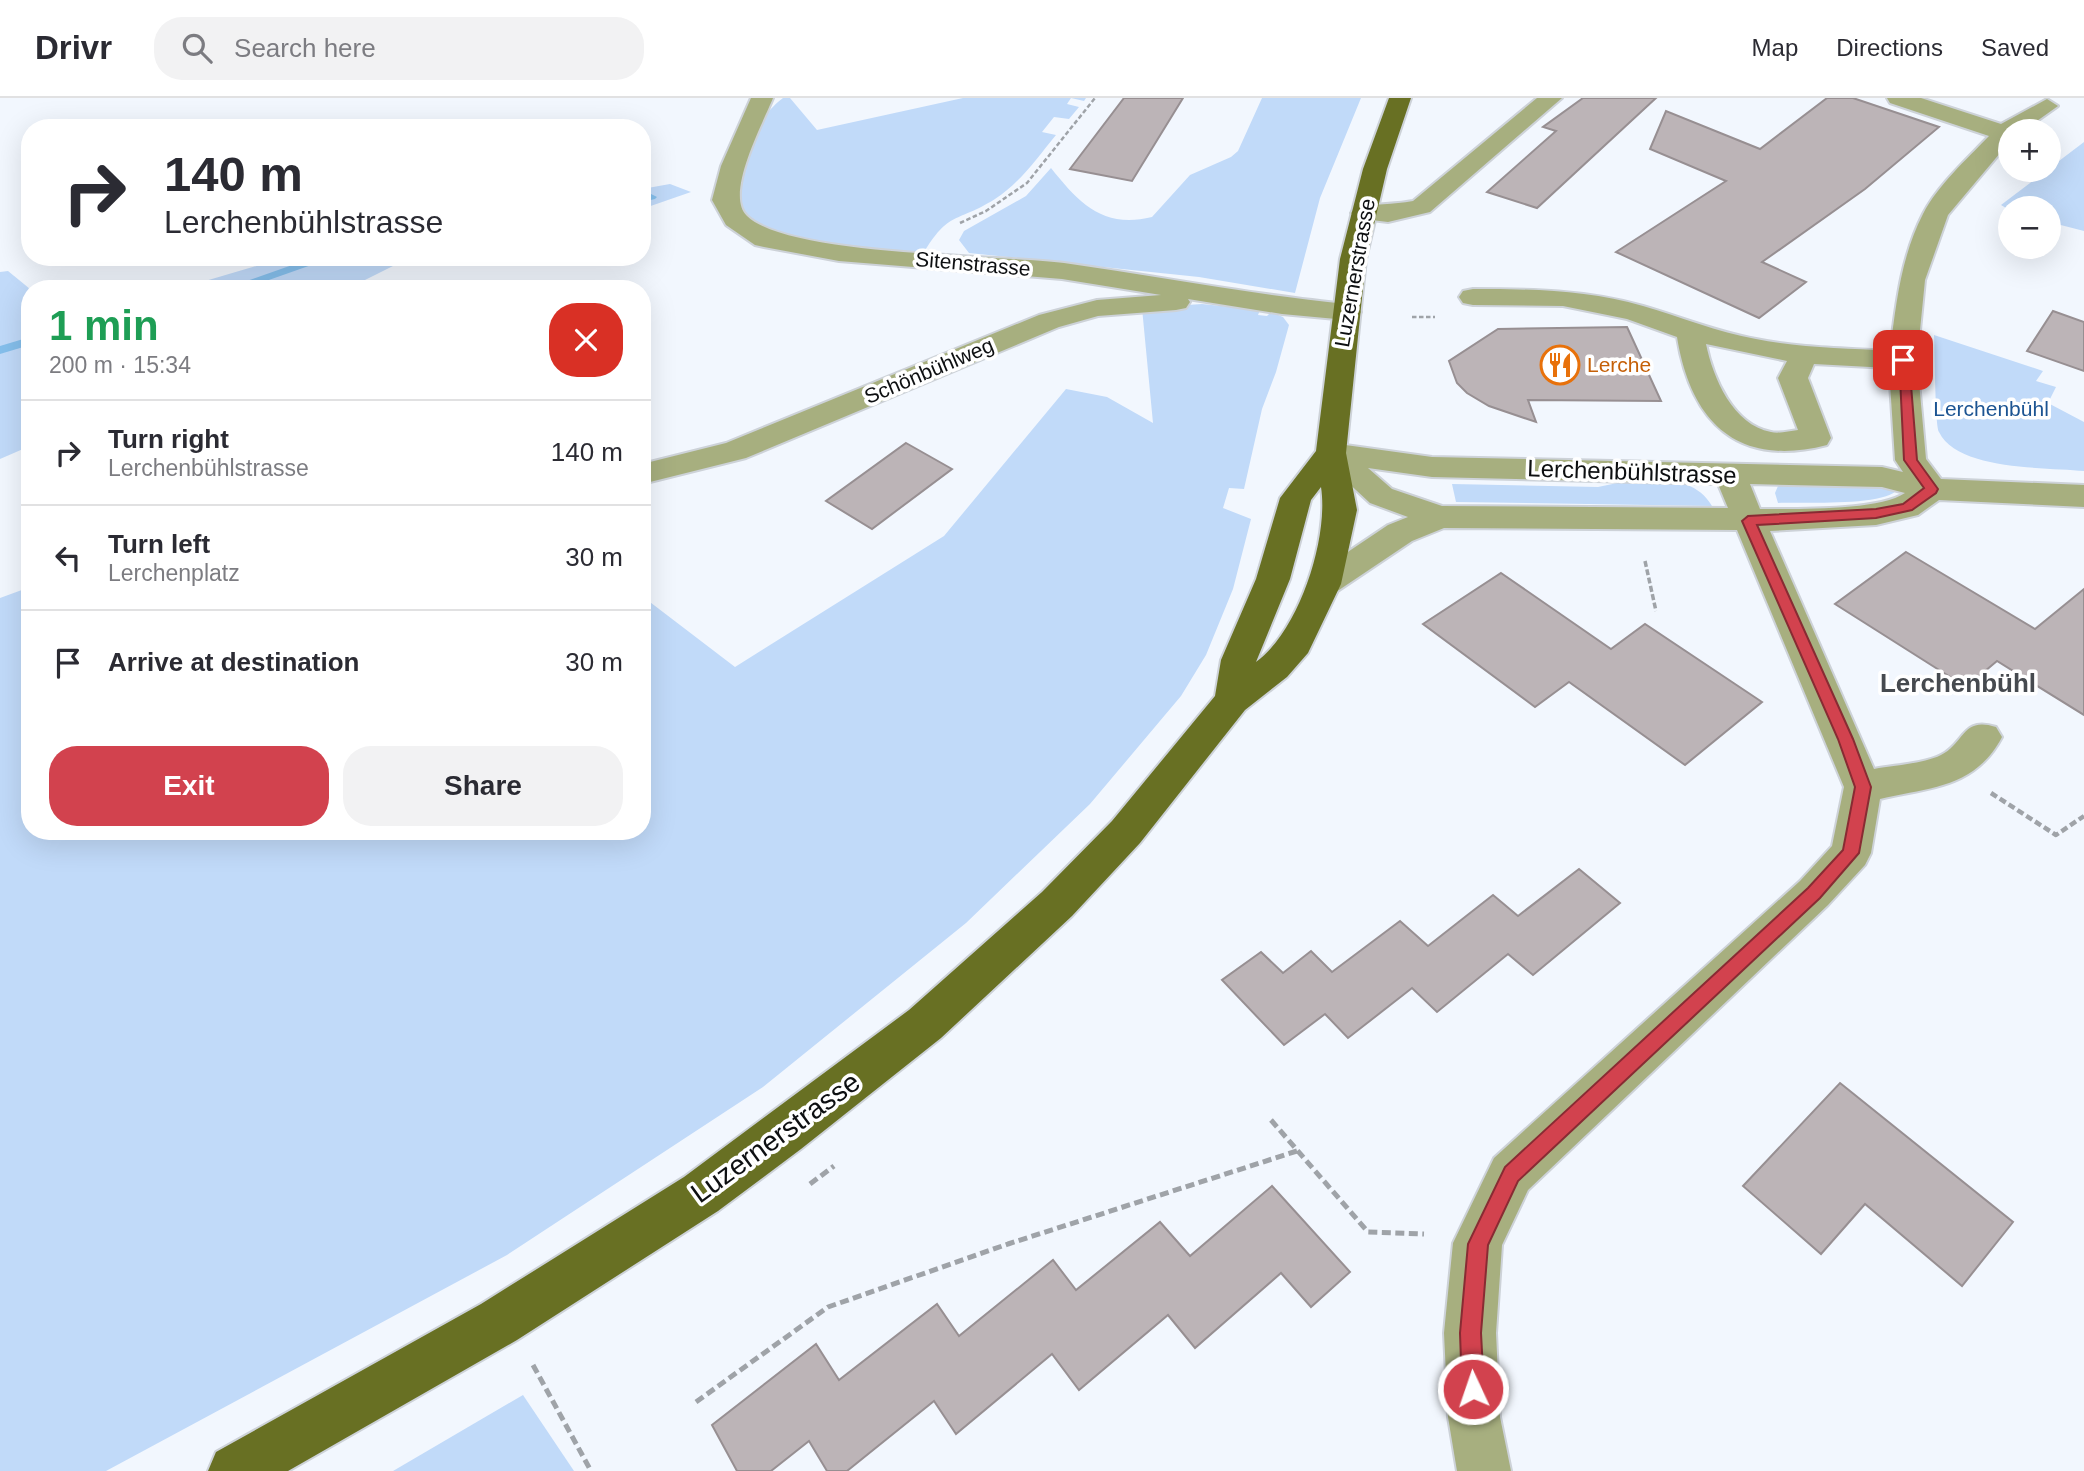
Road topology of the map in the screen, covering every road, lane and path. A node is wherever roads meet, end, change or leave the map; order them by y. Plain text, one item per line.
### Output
1 (762, 98) edge
2 (1095, 98) edge
3 (1401, 98) edge
4 (1551, 98) edge
5 (1898, 98) edge
6 (2046, 106) dead end
7 (2026, 119) edge
8 (1998, 131) edge
9 (1998, 140) edge
10 (1364, 213) junction
11 (934, 260) junction
12 (1223, 295) junction
13 (1473, 297) dead end
14 (1347, 312) junction
15 (1690, 332) junction
16 (1804, 355) junction
17 (1903, 360) junction
18 (1331, 453) junction
19 (651, 472) edge
20 (1730, 475) junction
21 (1932, 489) junction
22 (2084, 496) edge
23 (1440, 517) junction
24 (1748, 521) junction
25 (1643, 554) dead end
26 (1324, 584) junction
27 (1656, 611) dead end
28 (1232, 700) junction
29 (1983, 737) dead end
30 (1863, 787) junction
31 (1998, 799) dead end
32 (2084, 816) edge
33 (1271, 1120) dead end
34 (1297, 1151) junction
35 (1429, 1234) dead end
36 (531, 1363) dead end
37 (696, 1402) dead end
38 (235, 1471) edge
39 (591, 1471) edge
40 (1484, 1471) edge

1 - 11 street, Sitenstrasse
2 - 11 path
3 - 10 main road, Luzernerstrasse
4 - 10 street
5 - 8 street
6 - 7 street
9 - 17 street
10 - 14 main road, Luzernerstrasse
11 - 12 street, Sitenstrasse
12 - 14 street, Sitenstrasse
12 - 19 street, Schönbühlweg
13 - 15 street
14 - 18 main road, Luzernerstrasse
15 - 16 street
15 - 16 street
16 - 17 street
17 - 21 street
18 - 20 street, Lerchenbühlstrasse
18 - 23 street
18 - 26 main road, Luzernerstrasse
18 - 28 main road, Luzernerstrasse
20 - 21 street, Lerchenbühlstrasse
20 - 24 street
21 - 22 street, Lerchenbühlstrasse
21 - 24 street, Lerchenbühlstrasse
23 - 24 street, Lerchenbühlstrasse
23 - 26 street
24 - 30 street
25 - 27 path
26 - 28 main road, Luzernerstrasse
28 - 38 main road, Luzernerstrasse
29 - 30 street
30 - 40 street
31 - 32 path
33 - 34 path
34 - 35 path
34 - 37 path
36 - 39 path

